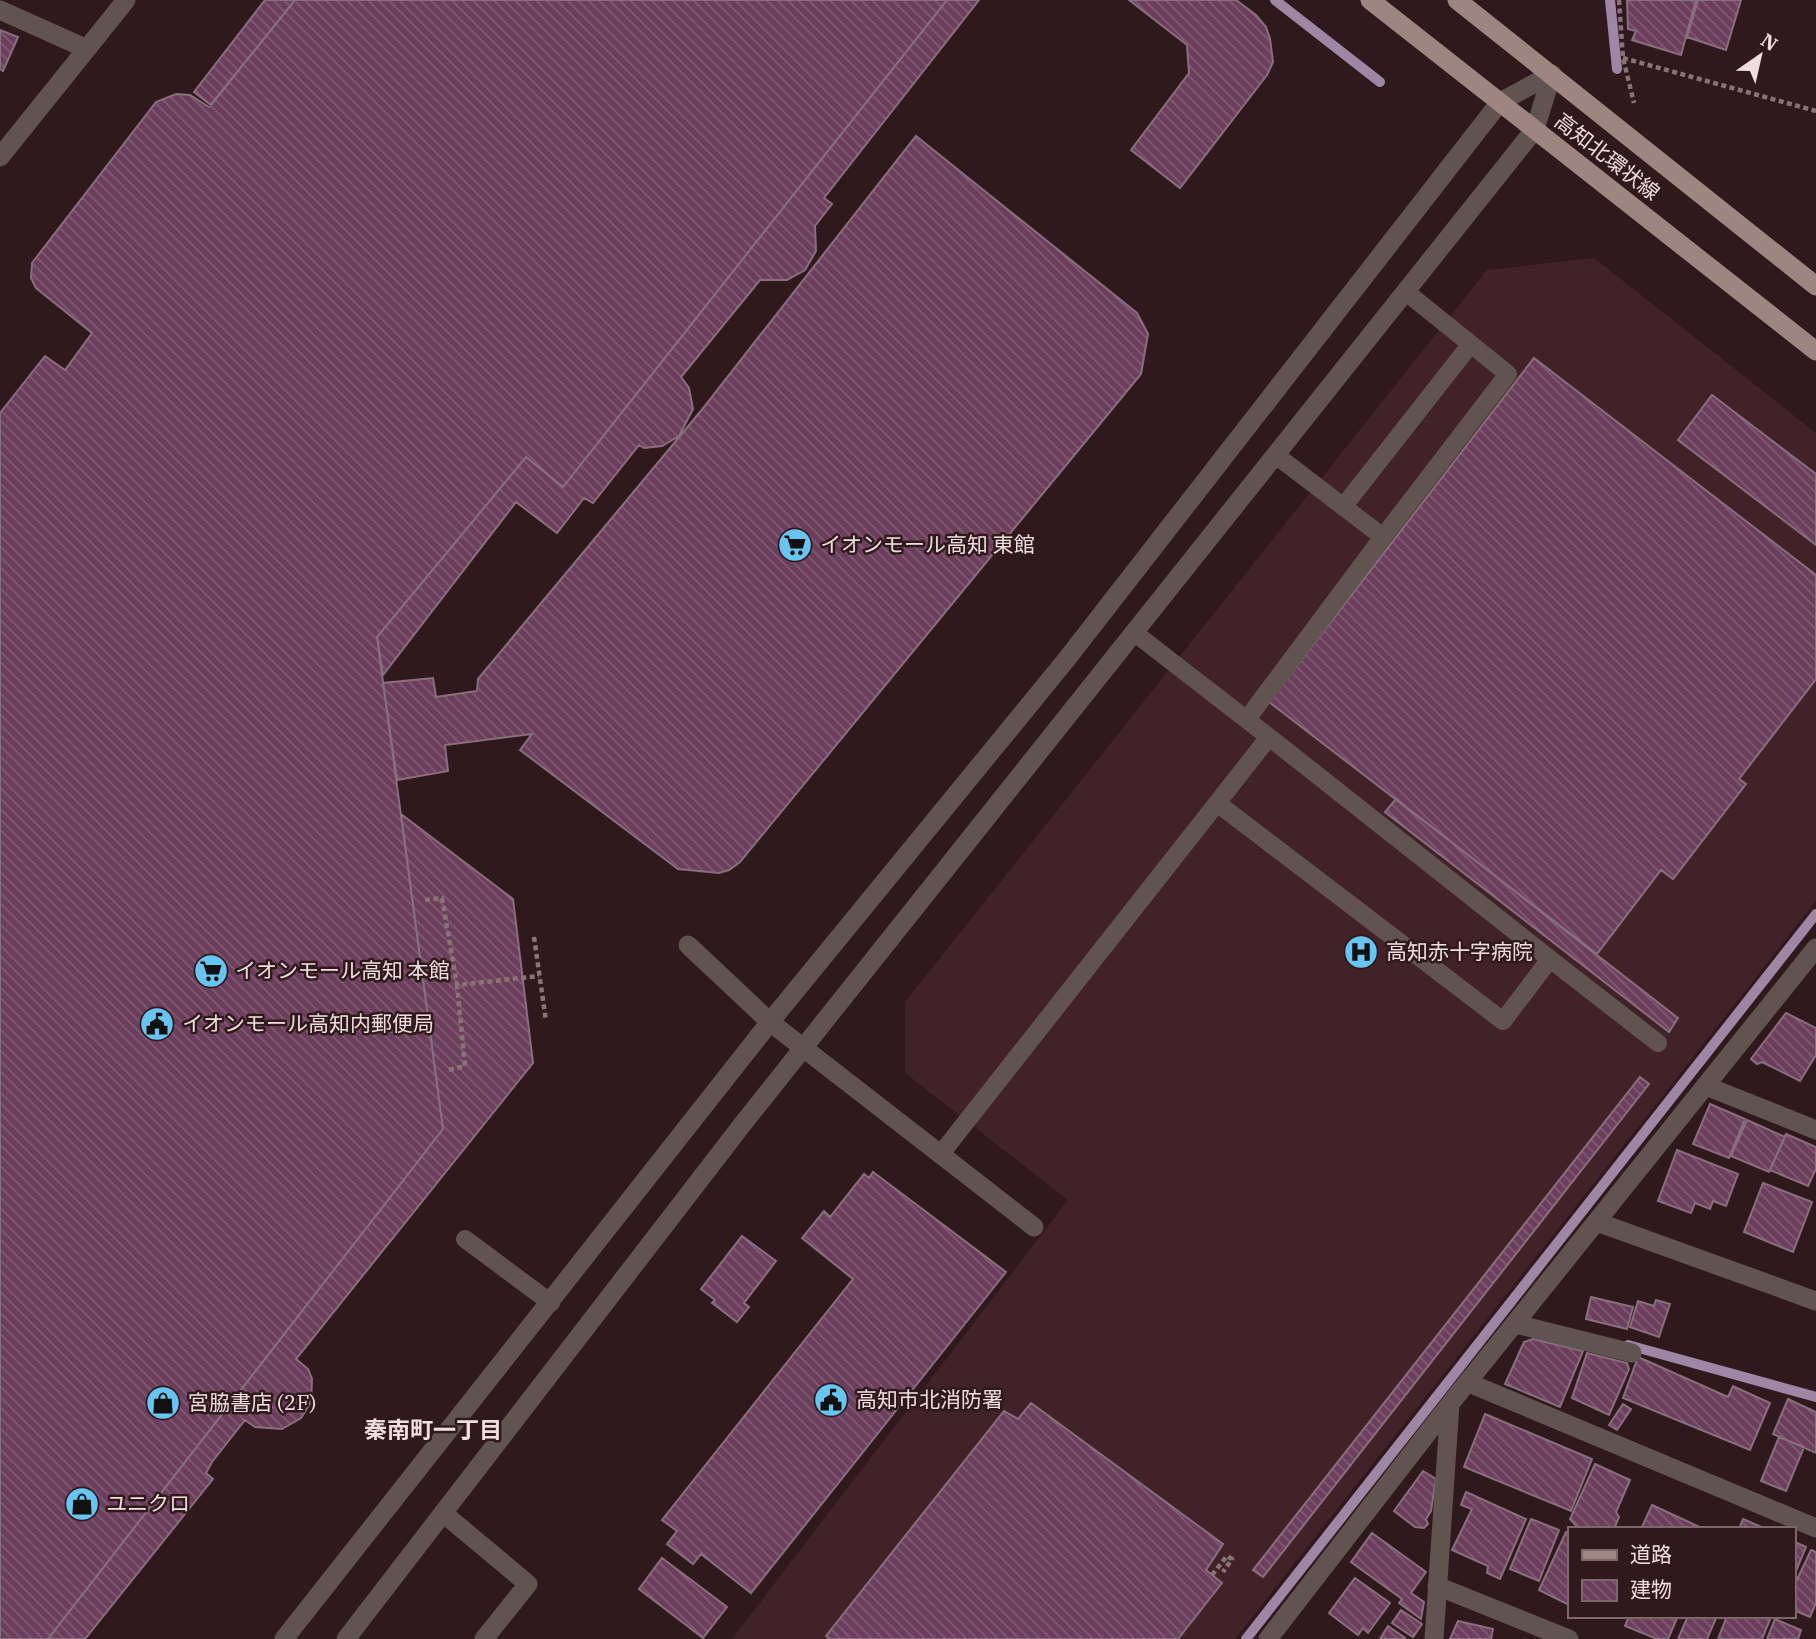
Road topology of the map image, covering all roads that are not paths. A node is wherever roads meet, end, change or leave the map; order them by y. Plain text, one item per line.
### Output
1 (126, 0) edge
2 (1370, 0) edge
3 (1457, 0) edge
4 (0, 10) edge
5 (87, 49) junction
6 (1552, 75) junction
7 (1500, 102) junction
8 (1535, 129) junction
9 (0, 157) edge
10 (1816, 286) edge
11 (1406, 292) junction
12 (1471, 345) junction
13 (1816, 351) edge
14 (1276, 456) junction
15 (1343, 507) junction
16 (1383, 537) junction
17 (1136, 634) junction
18 (1247, 719) junction
19 (1269, 737) junction
20 (1217, 803) junction
21 (688, 945) dead end
22 (1816, 948) edge
23 (1550, 959) junction
24 (770, 1022) junction
25 (1658, 1043) dead end
26 (803, 1048) junction
27 (1706, 1086) junction
28 (1816, 1130) edge
29 (940, 1155) junction
30 (1597, 1222) junction
31 (1034, 1227) dead end
32 (465, 1238) dead end
33 (1816, 1301) edge
34 (551, 1303) junction
35 (1516, 1324) junction
36 (1632, 1353) dead end
37 (1469, 1383) junction
38 (1450, 1404) junction
39 (443, 1513) junction
40 (1816, 1528) edge
41 (1437, 1586) junction
42 (284, 1639) edge
43 (346, 1639) edge
44 (484, 1639) edge
45 (1268, 1639) edge
46 (1434, 1639) edge
47 (1569, 1639) edge

1 - 5 street
2 - 7 main road, 高知北環状線
3 - 6 main road, 高知北環状線
4 - 5 street
5 - 9 street
6 - 7 street
6 - 8 street
6 - 10 main road, 高知北環状線
7 - 8 main road, 高知北環状線
7 - 24 street
8 - 11 street
8 - 13 main road, 高知北環状線
11 - 12 lane
11 - 14 street
12 - 15 lane
12 - 16 lane
14 - 15 lane
14 - 17 street
15 - 16 lane
16 - 18 lane
17 - 18 lane
17 - 26 street
18 - 19 lane
19 - 20 lane
19 - 23 lane
20 - 23 lane
20 - 29 lane
21 - 24 street
22 - 27 street
23 - 25 lane
24 - 26 street
24 - 34 street
26 - 29 street
26 - 39 street
27 - 28 street
27 - 30 street
29 - 31 street
30 - 33 street
30 - 35 street
32 - 34 lane
34 - 42 street
35 - 36 street
35 - 37 street
37 - 38 street
37 - 40 street
38 - 41 street
38 - 45 street
39 - 43 street
39 - 44 street
41 - 46 street
41 - 47 street

